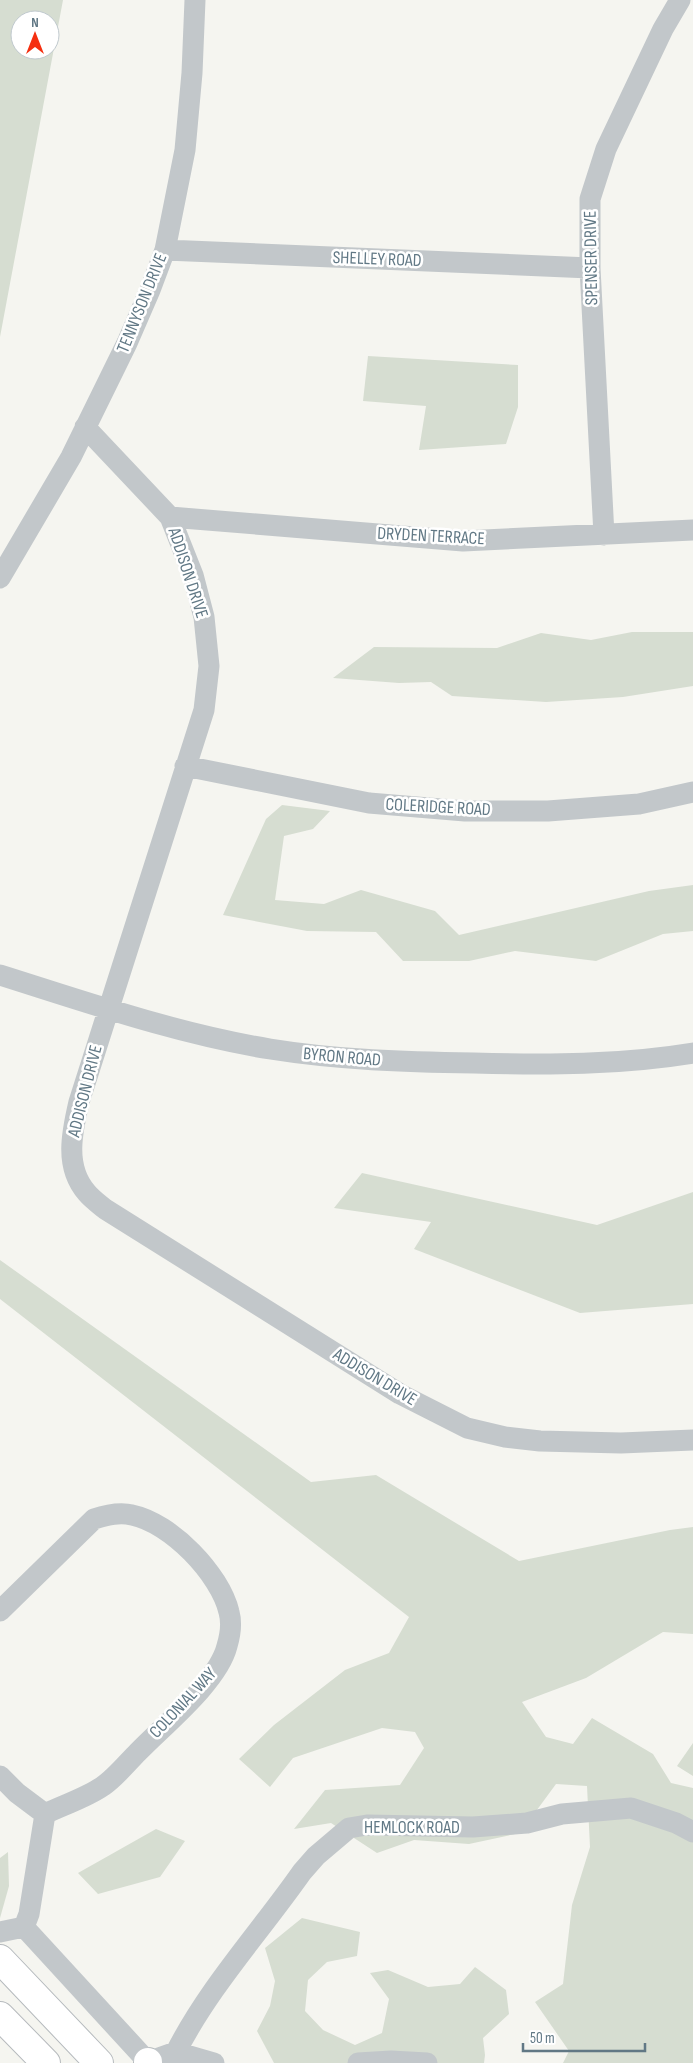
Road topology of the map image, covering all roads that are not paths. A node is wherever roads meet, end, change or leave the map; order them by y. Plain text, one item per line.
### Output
1 (194, 0) edge
2 (680, 0) edge
3 (165, 250) junction
4 (590, 268) junction
5 (85, 427) junction
6 (170, 517) junction
7 (693, 530) edge
8 (604, 535) junction
9 (0, 578) edge
10 (185, 766) junction
11 (693, 792) edge
12 (0, 975) edge
13 (108, 1009) junction
14 (693, 1053) edge
15 (693, 1440) edge
16 (0, 1611) edge
17 (0, 1776) edge
18 (45, 1814) junction
19 (693, 1832) edge
20 (24, 1927) junction
21 (0, 1932) edge
22 (0, 1959) edge
23 (0, 2016) edge
24 (176, 2052) junction
25 (148, 2062) edge
26 (46, 2063) edge
27 (98, 2063) edge
28 (214, 2063) edge
29 (358, 2063) edge
30 (427, 2063) edge

1 - 3 street, TENNYSON DRIVE
2 - 4 street, SPENSER DRIVE
3 - 4 street, SHELLEY ROAD
3 - 5 street, TENNYSON DRIVE
4 - 8 street, SPENSER DRIVE
5 - 6 street, ADDISON DRIVE
5 - 9 street, TENNYSON DRIVE
6 - 8 street, DRYDEN TERRACE
6 - 10 street, ADDISON DRIVE
7 - 8 street, DRYDEN TERRACE
10 - 11 street, COLERIDGE ROAD
10 - 13 street, ADDISON DRIVE
12 - 13 street, BYRON ROAD
13 - 14 street, BYRON ROAD
13 - 15 street, ADDISON DRIVE
16 - 18 street, COLONIAL WAY
17 - 18 street
18 - 20 street
19 - 24 street, HEMLOCK ROAD
20 - 21 street
20 - 25 street
22 - 27 main road
23 - 26 main road
24 - 25 street
24 - 28 street
29 - 30 street

